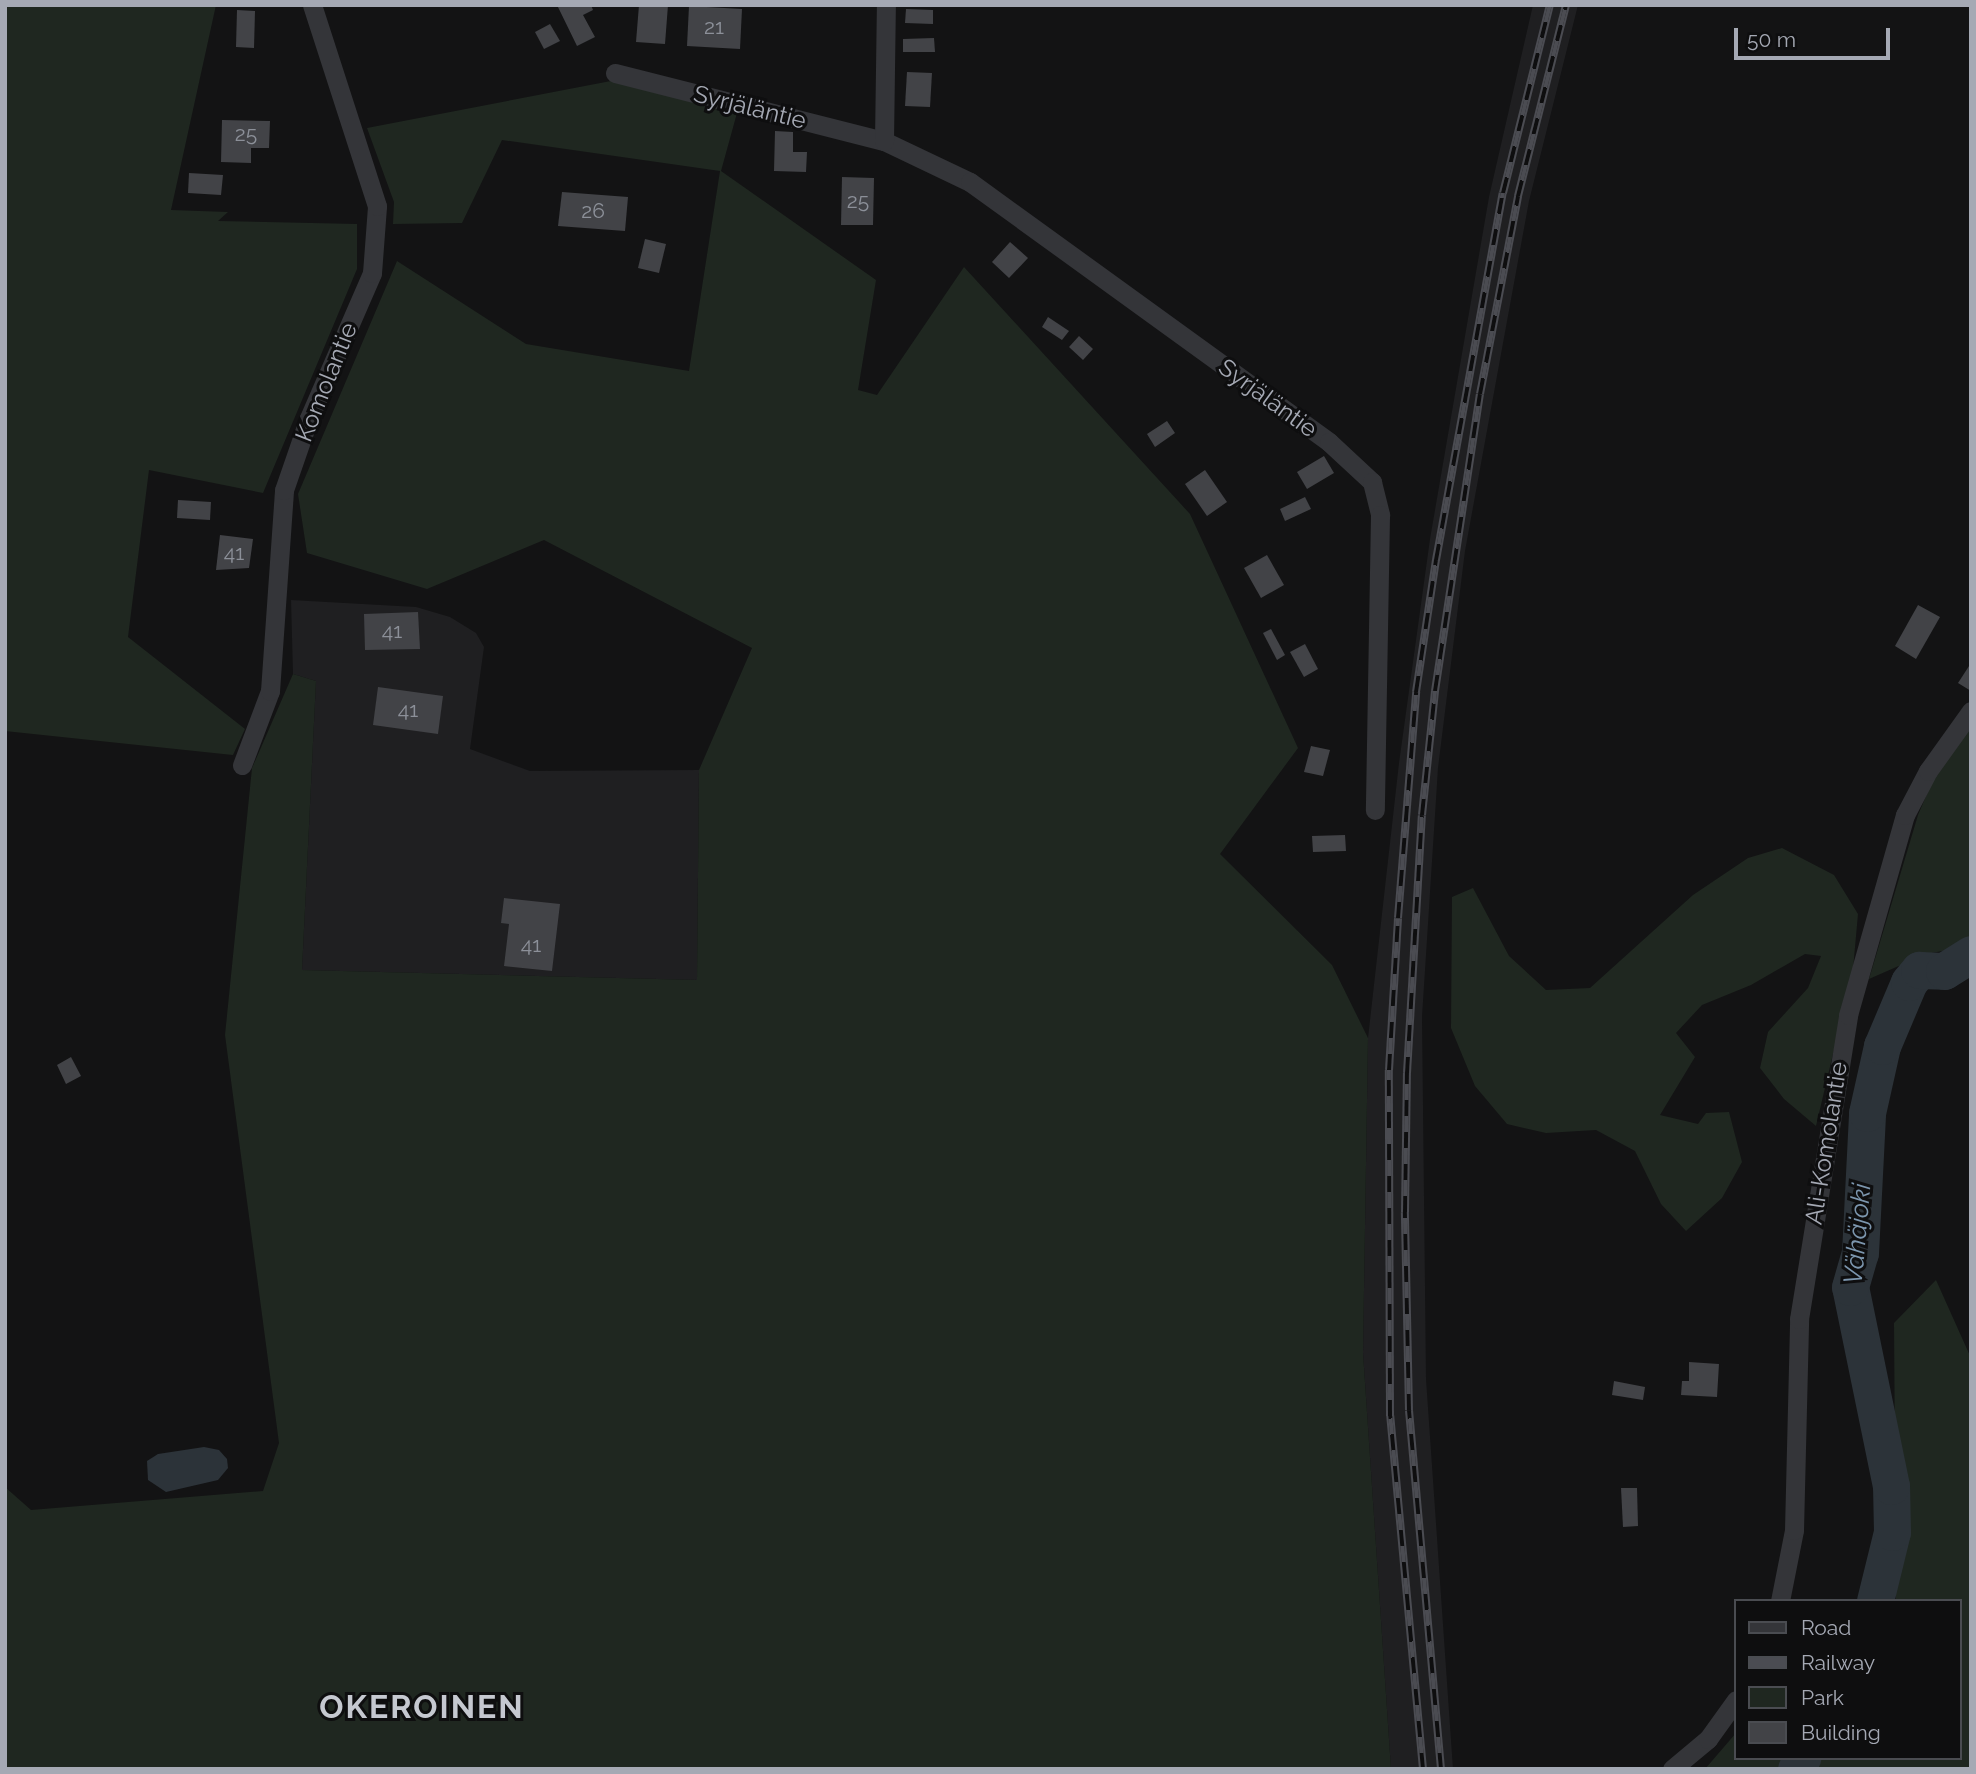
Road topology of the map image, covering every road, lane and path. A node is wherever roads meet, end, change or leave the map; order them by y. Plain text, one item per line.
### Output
1 (312, 5) edge
2 (886, 5) edge
3 (615, 73) dead end
4 (884, 141) junction
5 (1971, 711) edge
6 (242, 765) dead end
7 (1375, 810) dead end
8 (1780, 1599) edge
9 (1734, 1703) edge
10 (1672, 1769) edge

1 - 6 street, Komolantie
2 - 4 street
3 - 4 street, Syrjäläntie
4 - 7 street, Syrjäläntie
5 - 8 street, Ali-Komolantie
9 - 10 street

